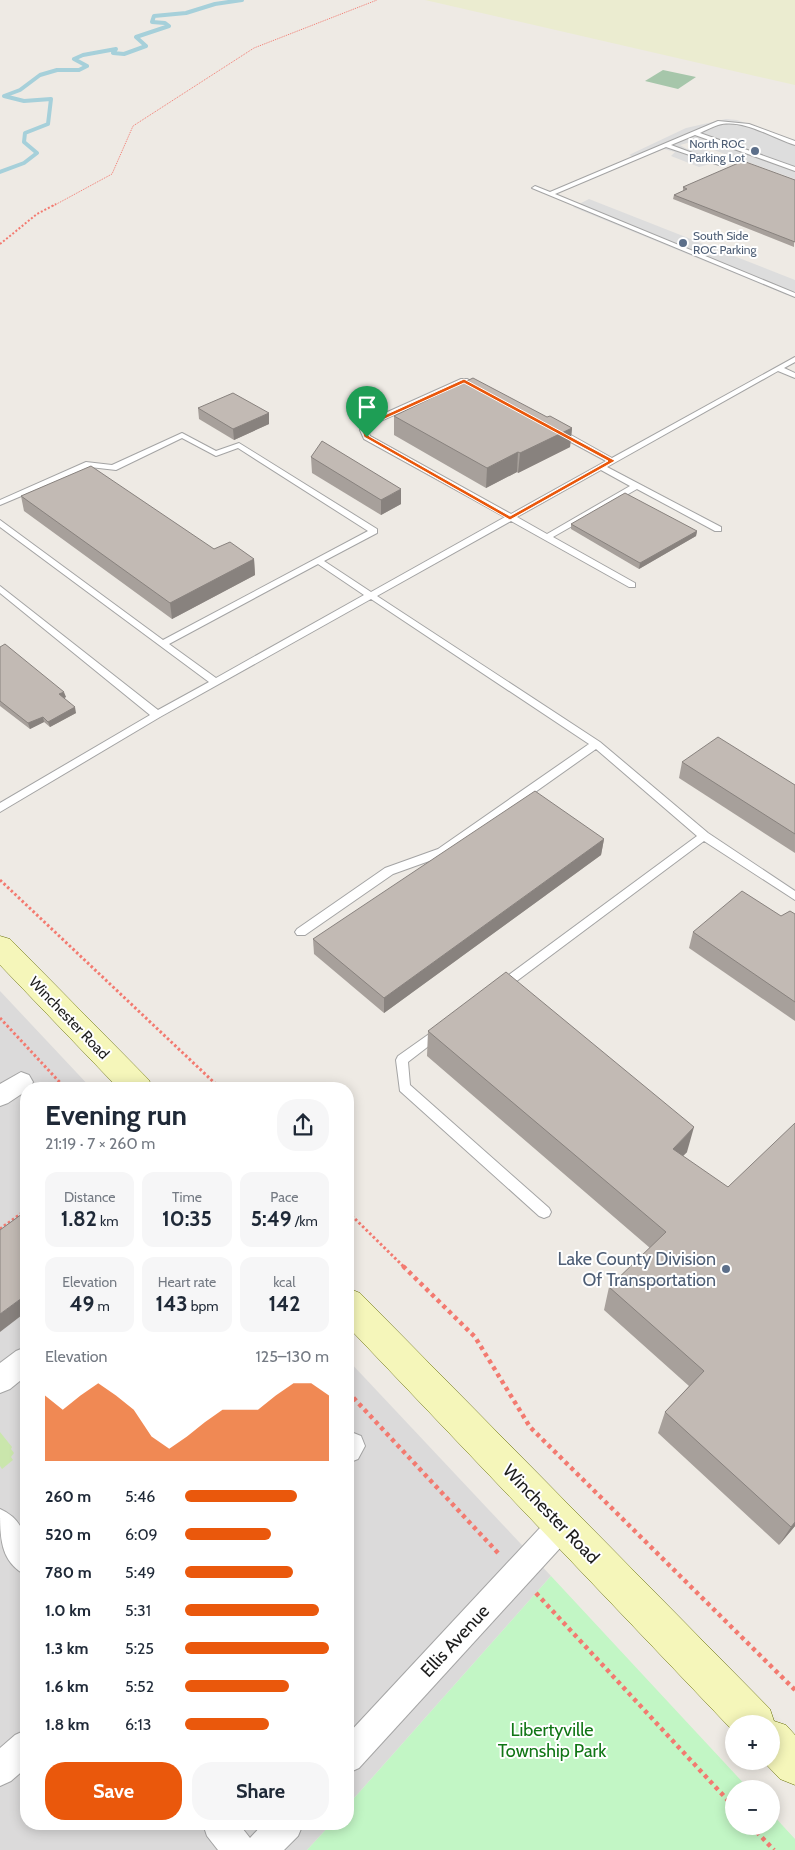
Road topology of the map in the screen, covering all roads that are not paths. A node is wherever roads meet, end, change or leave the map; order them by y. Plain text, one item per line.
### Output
1 (695, 133) junction
2 (795, 143) edge
3 (666, 145) junction
4 (720, 165) dead end
5 (795, 169) edge
6 (534, 188) dead end
7 (550, 194) junction
8 (795, 295) edge
9 (795, 359) edge
10 (778, 368) junction
11 (795, 376) edge
12 (490, 395) edge
13 (551, 428) edge
14 (612, 461) junction
15 (601, 467) junction
16 (636, 486) junction
17 (0, 503) edge
18 (510, 518) junction
19 (0, 523) edge
20 (718, 529) dead end
21 (546, 538) junction
22 (317, 560) junction
23 (632, 585) dead end
24 (0, 589) edge
25 (370, 596) junction
26 (162, 644) junction
27 (216, 682) junction
28 (157, 715) junction
29 (596, 744) junction
30 (0, 808) edge
31 (704, 836) junction
32 (795, 896) edge
33 (302, 932) dead end
34 (0, 947) edge
35 (490, 995) edge
36 (450, 1024) edge
37 (131, 1082) edge
38 (20, 1083) edge
39 (0, 1096) edge
40 (544, 1212) dead end
41 (354, 1310) edge
42 (20, 1365) edge
43 (0, 1380) edge
44 (0, 1524) edge
45 (562, 1525) junction
46 (20, 1552) edge
47 (746, 1715) edge
48 (780, 1749) edge
49 (354, 1751) edge
50 (20, 1752) edge
51 (795, 1764) edge
52 (0, 1770) edge
53 (223, 1830) edge
54 (280, 1830) edge
55 (238, 1850) edge
56 (262, 1850) edge

1 - 2 lane
1 - 3 lane
1 - 5 lane
3 - 4 lane
3 - 7 lane
6 - 7 lane
7 - 8 lane
9 - 10 lane
10 - 11 lane
10 - 14 lane
12 - 18 lane
13 - 14 lane
14 - 15 lane
15 - 16 lane
15 - 18 lane
16 - 20 lane
16 - 21 lane
17 - 22 lane
18 - 21 lane
18 - 25 lane
19 - 26 lane
21 - 23 lane
22 - 25 lane
22 - 26 lane
24 - 28 lane
25 - 27 lane
25 - 29 lane
26 - 27 lane
27 - 28 lane
28 - 30 lane
29 - 31 lane
29 - 33 lane
31 - 32 lane
31 - 35 lane
34 - 37 main road, Winchester Road
36 - 40 lane
38 - 39 street
41 - 45 main road, Winchester Road
42 - 43 street
44 - 46 street
45 - 47 main road, Winchester Road
45 - 49 street, Ellis Avenue
48 - 51 main road
50 - 52 street
53 - 55 street
54 - 56 street

